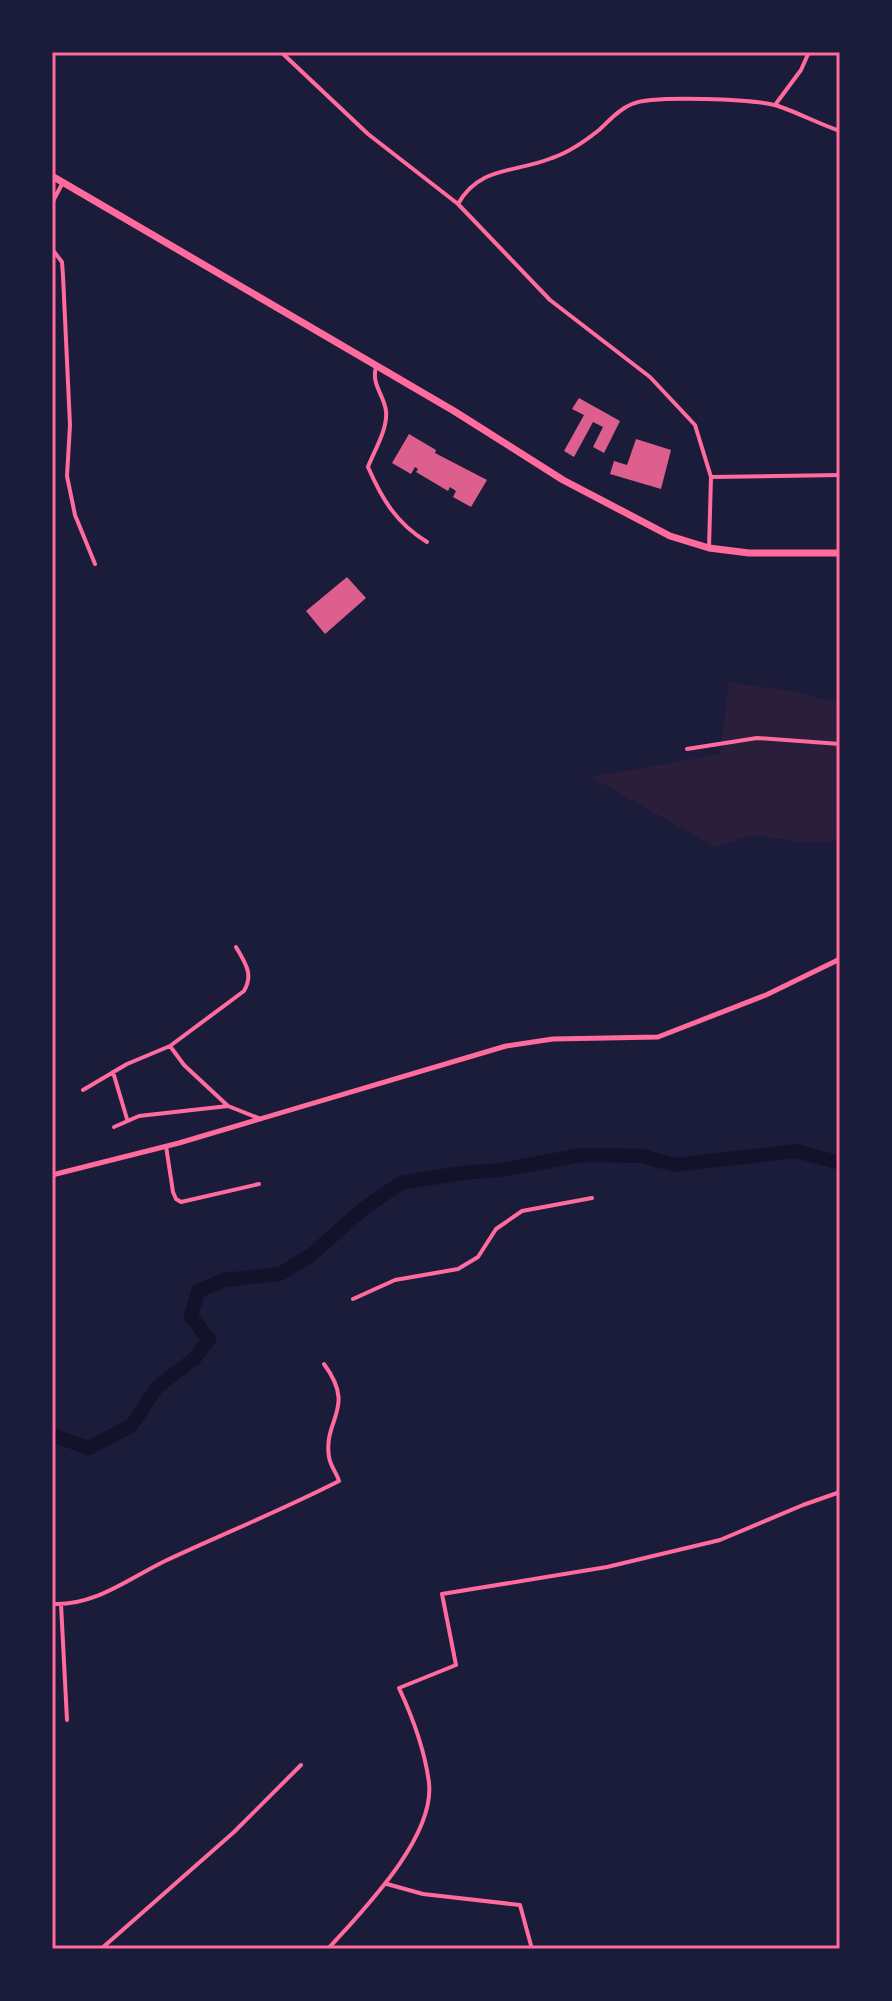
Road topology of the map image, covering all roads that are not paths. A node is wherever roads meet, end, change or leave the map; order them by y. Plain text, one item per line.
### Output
1 (281, 52) edge
2 (809, 52) edge
3 (775, 105) junction
4 (840, 131) edge
5 (52, 176) edge
6 (63, 183) junction
7 (52, 203) edge
8 (458, 204) junction
9 (52, 249) edge
10 (376, 367) junction
11 (840, 475) edge
12 (711, 477) junction
13 (427, 542) dead end
14 (709, 548) junction
15 (840, 553) edge
16 (95, 564) dead end
17 (840, 744) edge
18 (687, 749) dead end
19 (236, 947) dead end
20 (840, 959) edge
21 (170, 1046) junction
22 (113, 1072) junction
23 (83, 1090) dead end
24 (228, 1106) junction
25 (261, 1119) junction
26 (127, 1120) junction
27 (114, 1127) dead end
28 (166, 1146) junction
29 (52, 1175) edge
30 (259, 1184) dead end
31 (592, 1198) dead end
32 (353, 1299) dead end
33 (324, 1364) dead end
34 (840, 1492) edge
35 (52, 1604) edge
36 (61, 1604) junction
37 (67, 1720) dead end
38 (301, 1765) dead end
39 (387, 1884) junction
40 (101, 1949) edge
41 (328, 1949) edge
42 (532, 1949) edge

1 - 8 street
2 - 3 street
3 - 4 street
3 - 8 street
5 - 6 highway
6 - 7 street
6 - 10 highway
8 - 12 street
9 - 16 street
10 - 13 street
10 - 14 highway
11 - 12 street
12 - 14 street
14 - 15 highway
17 - 18 street
19 - 21 street
20 - 25 street
21 - 22 street
21 - 24 street
22 - 23 street
22 - 26 street
24 - 25 street
24 - 26 street
25 - 28 street
26 - 27 street
28 - 29 street
28 - 30 street
31 - 32 street
33 - 36 street
34 - 39 street
35 - 36 street
36 - 37 street
38 - 40 street
39 - 41 street
39 - 42 street

